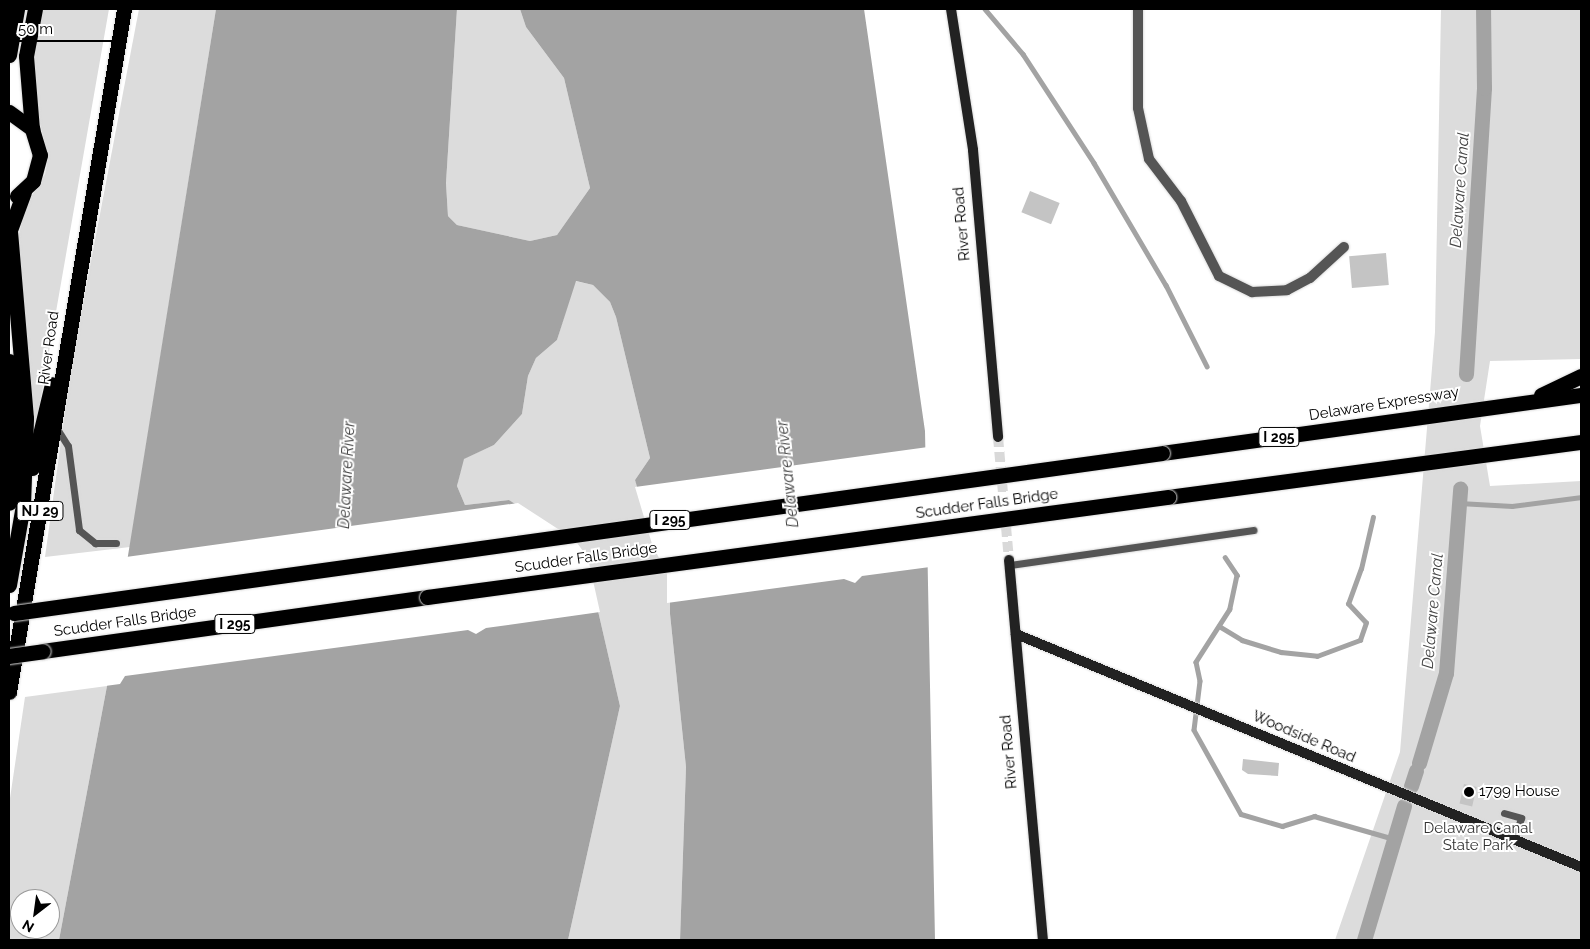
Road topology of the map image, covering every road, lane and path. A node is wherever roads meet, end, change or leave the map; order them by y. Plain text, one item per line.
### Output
1 (17, 9) edge
2 (35, 9) edge
3 (124, 9) edge
4 (951, 9) edge
5 (1138, 9) edge
6 (9, 55) edge
7 (9, 112) edge
8 (32, 129) junction
9 (24, 192) junction
10 (9, 200) edge
11 (1344, 247) dead end
12 (68, 330) junction
13 (9, 361) edge
14 (1581, 376) edge
15 (1581, 395) edge
16 (1531, 400) junction
17 (54, 424) junction
18 (998, 437) tunnel mouth
19 (1581, 442) edge
20 (1162, 453) joint
21 (23, 496) junction
22 (9, 504) edge
23 (1254, 530) dead end
24 (116, 543) dead end
25 (1009, 563) joint
26 (9, 585) edge
27 (11, 612) edge
28 (1016, 634) junction
29 (9, 656) edge
30 (9, 692) edge
31 (1504, 813) dead end
32 (1514, 840) junction
33 (1581, 867) edge
34 (1043, 940) edge

1 - 6 highway
2 - 8 highway
3 - 12 highway, River Road / NJ 29
4 - 18 main road, River Road
5 - 11 street
7 - 8 highway
8 - 9 highway
9 - 10 highway
9 - 21 highway
12 - 17 highway, River Road / NJ 29
12 - 21 highway
13 - 22 highway
14 - 16 highway
15 - 16 highway, Delaware Expressway / I 295
16 - 20 highway, Delaware Expressway / I 295
17 - 24 lane
17 - 30 highway, River Road / NJ 29
19 - 29 highway, Scudder Falls Bridge / I 295, bridge
20 - 27 highway, Scudder Falls Bridge / I 295, bridge
21 - 26 highway
23 - 25 lane
25 - 28 main road, River Road
28 - 32 main road, Woodside Road
28 - 34 main road, River Road
31 - 32 lane
32 - 33 main road, Woodside Road

